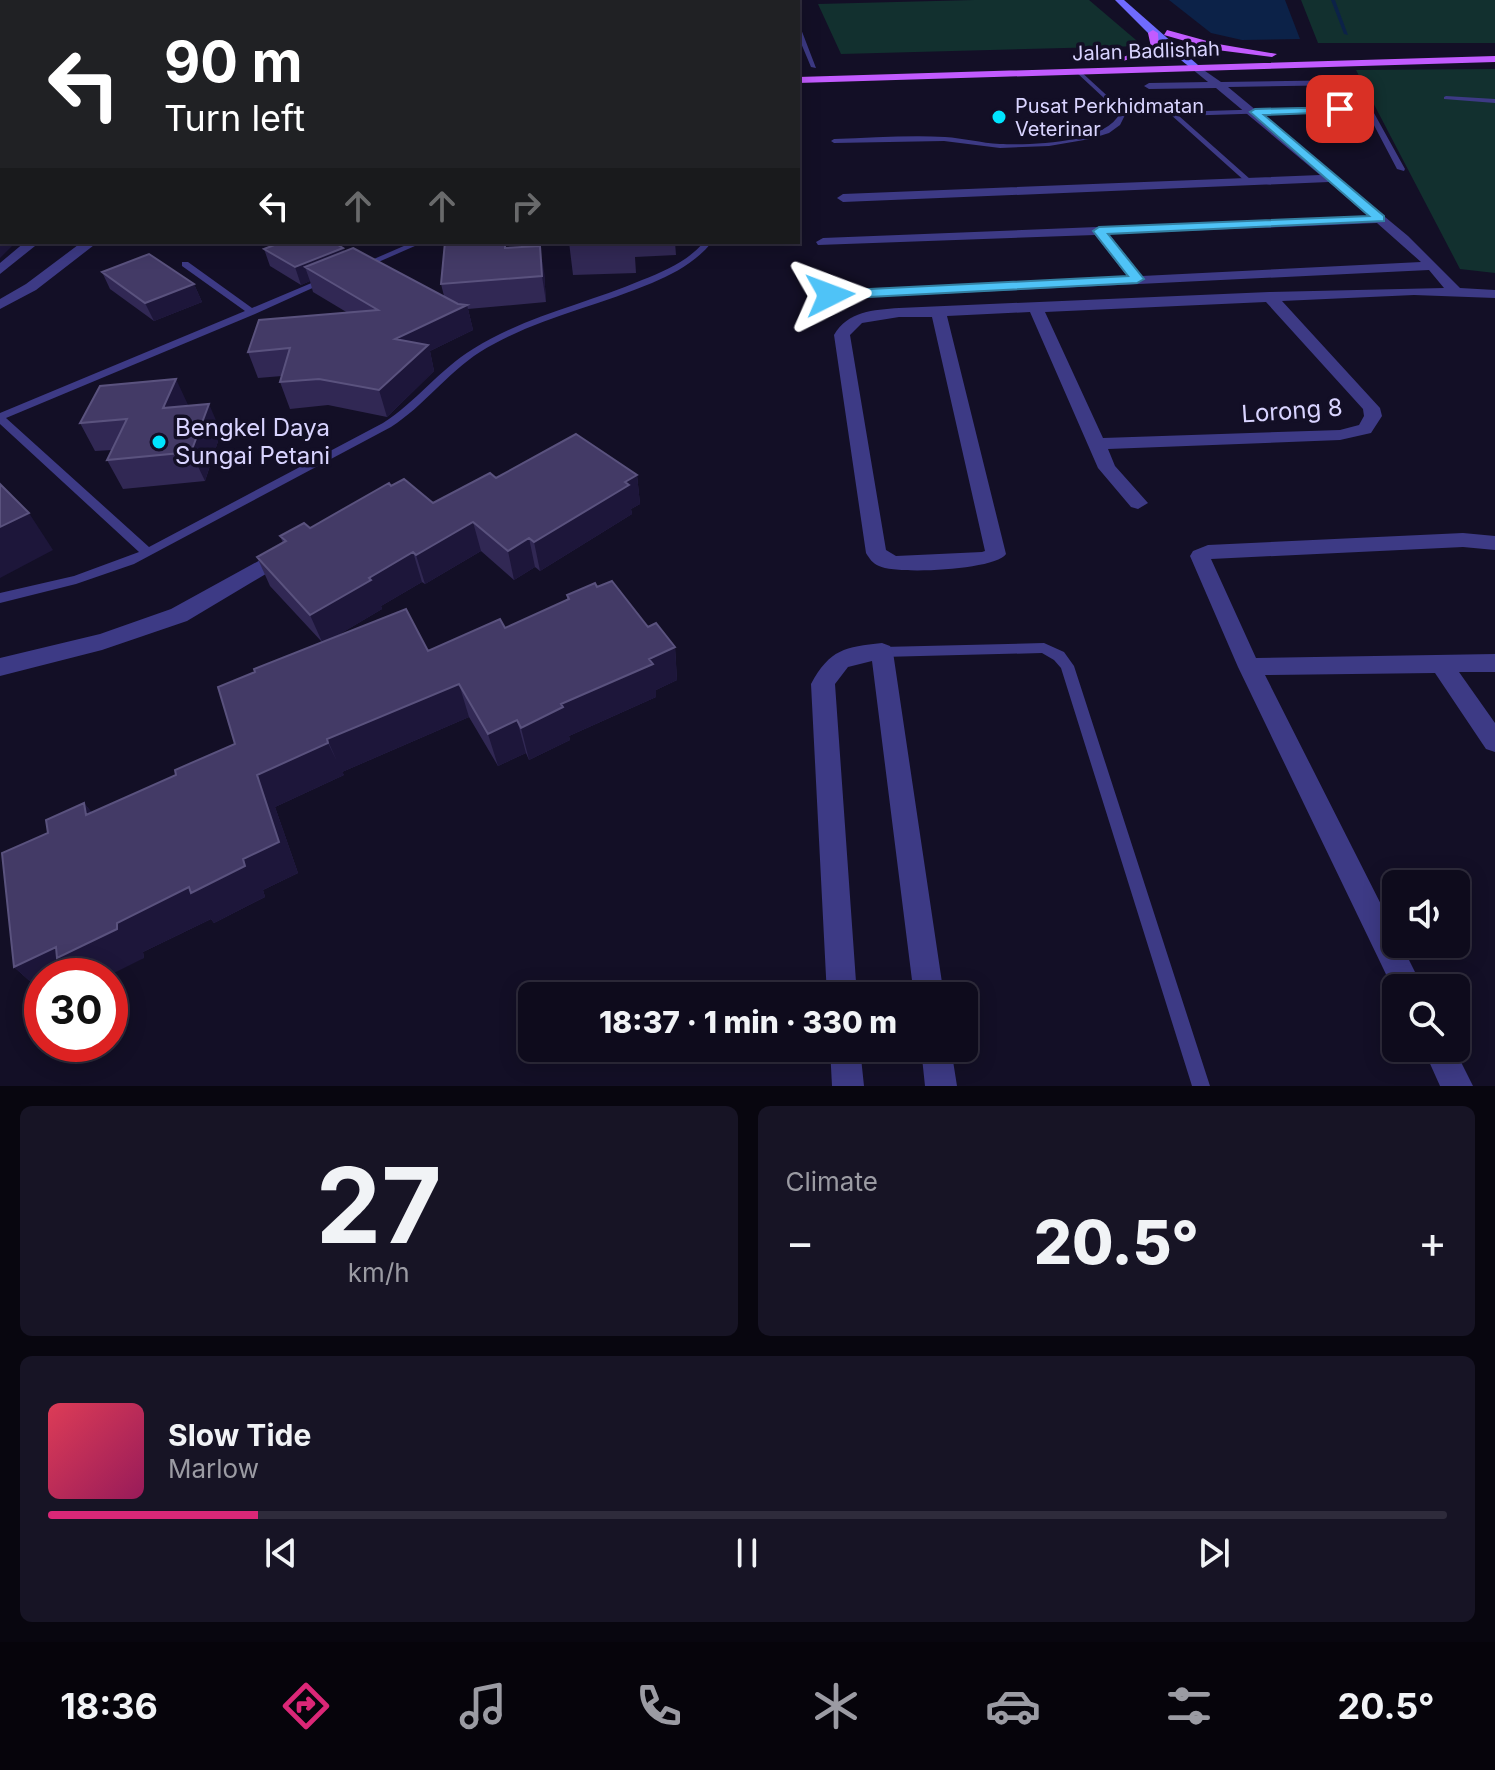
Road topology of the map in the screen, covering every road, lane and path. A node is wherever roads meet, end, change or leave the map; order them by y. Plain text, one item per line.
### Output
1 (1119, 0) edge
2 (1129, 9) junction
3 (1153, 33) junction
4 (1167, 33) junction
5 (800, 34) edge
6 (1495, 50) edge
7 (1281, 55) junction
8 (1181, 57) junction
9 (1126, 59) junction
10 (1495, 59) edge
11 (1197, 62) junction
12 (1210, 66) junction
13 (814, 67) junction
14 (800, 68) edge
15 (1078, 71) junction
16 (800, 80) edge
17 (1349, 82) joint
18 (1149, 86) dead end
19 (1227, 87) junction
20 (1446, 98) dead end
21 (1495, 101) edge
22 (1368, 108) junction
23 (1255, 112) junction
24 (834, 141) dead end
25 (1401, 169) dead end
26 (1331, 178) junction
27 (1247, 181) junction
28 (843, 198) dead end
29 (1380, 219) junction
30 (1099, 231) junction
31 (823, 242) dead end
32 (31, 244) edge
33 (88, 244) edge
34 (414, 244) edge
35 (707, 244) edge
36 (185, 264) dead end
37 (1433, 266) junction
38 (359, 267) edge
39 (0, 270) edge
40 (332, 278) edge
41 (1137, 279) junction
42 (1455, 292) junction
43 (1495, 294) edge
44 (830, 295) dead end
45 (1269, 296) junction
46 (0, 305) edge
47 (1035, 307) junction
48 (252, 312) junction
49 (938, 312) junction
50 (0, 418) edge
51 (1096, 444) junction
52 (1138, 503) dead end
53 (302, 542) edge
54 (1495, 543) edge
55 (148, 553) junction
56 (0, 598) edge
57 (882, 652) junction
58 (1495, 663) edge
59 (1442, 665) junction
60 (0, 667) edge
61 (1249, 667) junction
62 (1495, 742) edge
63 (1401, 974) edge
64 (841, 982) edge
65 (927, 982) edge
66 (846, 1062) edge
67 (938, 1062) edge
68 (1445, 1062) edge
69 (848, 1086) edge
70 (941, 1086) edge
71 (1201, 1086) edge
72 (1457, 1086) edge

1 - 2 main road
2 - 3 main road
2 - 4 main road
3 - 8 main road
3 - 9 main road
4 - 7 main road
4 - 11 main road
5 - 13 lane
6 - 7 main road, Jalan Badlishah
7 - 11 main road, Jalan Badlishah
8 - 9 main road, Jalan Badlishah
8 - 11 main road
9 - 13 main road, Jalan Badlishah
10 - 12 main road, Jalan Badlishah
11 - 12 main road, Jalan Badlishah
11 - 15 main road, Jalan Badlishah
11 - 19 street
12 - 19 street
13 - 14 main road, Jalan Badlishah
15 - 16 main road, Jalan Badlishah
15 - 24 lane
17 - 19 street
17 - 22 lane
18 - 19 street
19 - 23 street
20 - 21 lane
22 - 23 lane
22 - 25 lane
23 - 26 street
23 - 27 lane
26 - 27 street
26 - 29 street
27 - 28 street
29 - 30 street
29 - 37 street
30 - 31 street
30 - 41 street
32 - 39 street
33 - 46 street
34 - 38 lane
35 - 55 lane
36 - 48 lane
37 - 41 street
37 - 42 street
40 - 48 lane
41 - 44 street
42 - 43 street
42 - 45 street
45 - 47 street
45 - 51 street, Lorong 8
47 - 49 street
47 - 51 street
48 - 50 lane
49 - 49 street
50 - 55 lane
51 - 52 street
53 - 60 street
54 - 61 street
55 - 56 lane
57 - 64 street
57 - 65 street
57 - 71 lane
58 - 59 street
59 - 61 street
59 - 62 street
61 - 63 street
66 - 69 street
67 - 70 street
68 - 72 street

